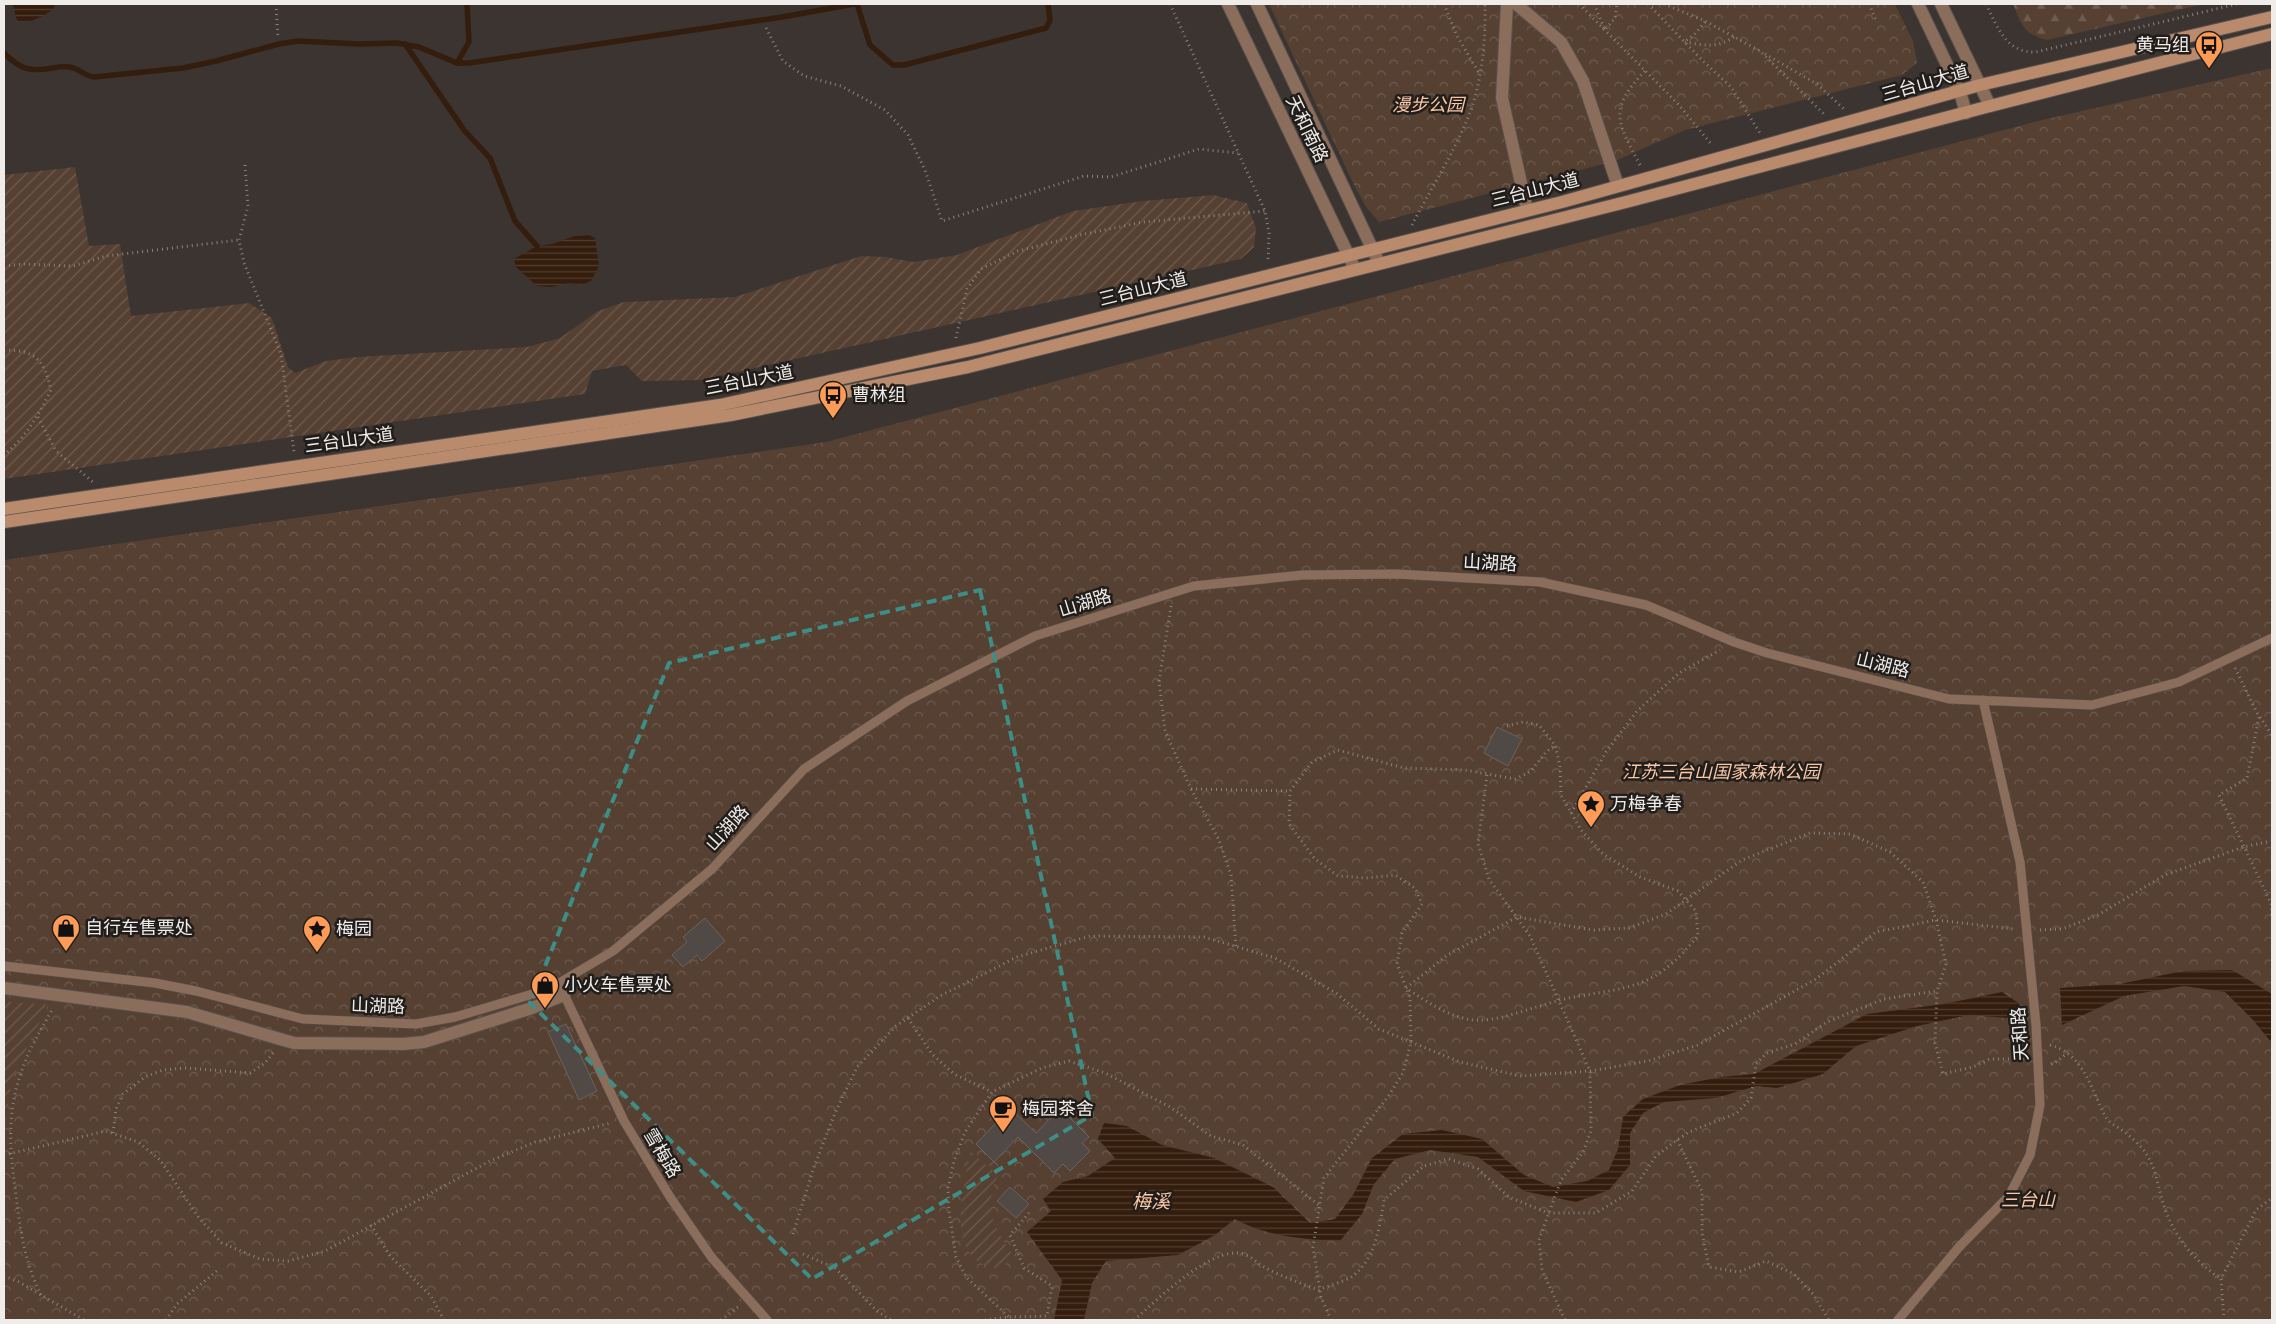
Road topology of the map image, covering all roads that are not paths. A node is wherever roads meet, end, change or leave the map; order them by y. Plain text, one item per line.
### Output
1 (1228, 4) edge
2 (1257, 4) edge
3 (1507, 4) edge
4 (1516, 4) edge
5 (1918, 4) edge
6 (1941, 4) edge
7 (2272, 17) edge
8 (2272, 34) edge
9 (1980, 85) junction
10 (1960, 92) junction
11 (1990, 106) junction
12 (1966, 113) junction
13 (1618, 186) junction
14 (1527, 210) junction
15 (1372, 249) junction
16 (1348, 255) junction
17 (1379, 263) junction
18 (1355, 269) junction
19 (4, 509) edge
20 (4, 522) edge
21 (2272, 638) edge
22 (1983, 700) junction
23 (4, 966) edge
24 (4, 988) edge
25 (562, 989) junction
26 (767, 1320) edge
27 (1898, 1320) edge

1 - 16 street, 天和南路
2 - 15 street, 天和南路
3 - 14 street
4 - 13 street
5 - 10 street
6 - 9 street
7 - 9 main road, 三台山大道
8 - 11 main road, 三台山大道
9 - 10 main road, 三台山大道
9 - 11 street
10 - 12 street
10 - 13 main road, 三台山大道
11 - 12 main road, 三台山大道
12 - 17 main road, 三台山大道
13 - 14 main road, 三台山大道
14 - 15 main road, 三台山大道
15 - 16 main road, 三台山大道
15 - 17 street, 天和南路
16 - 18 street, 天和南路
16 - 19 main road, 三台山大道
17 - 18 main road, 三台山大道
18 - 20 main road, 三台山大道
21 - 22 lane, 山湖路
22 - 25 lane, 山湖路
22 - 27 lane, 天和路
23 - 25 lane, 山湖路
24 - 25 street
25 - 26 lane, 雪梅路

